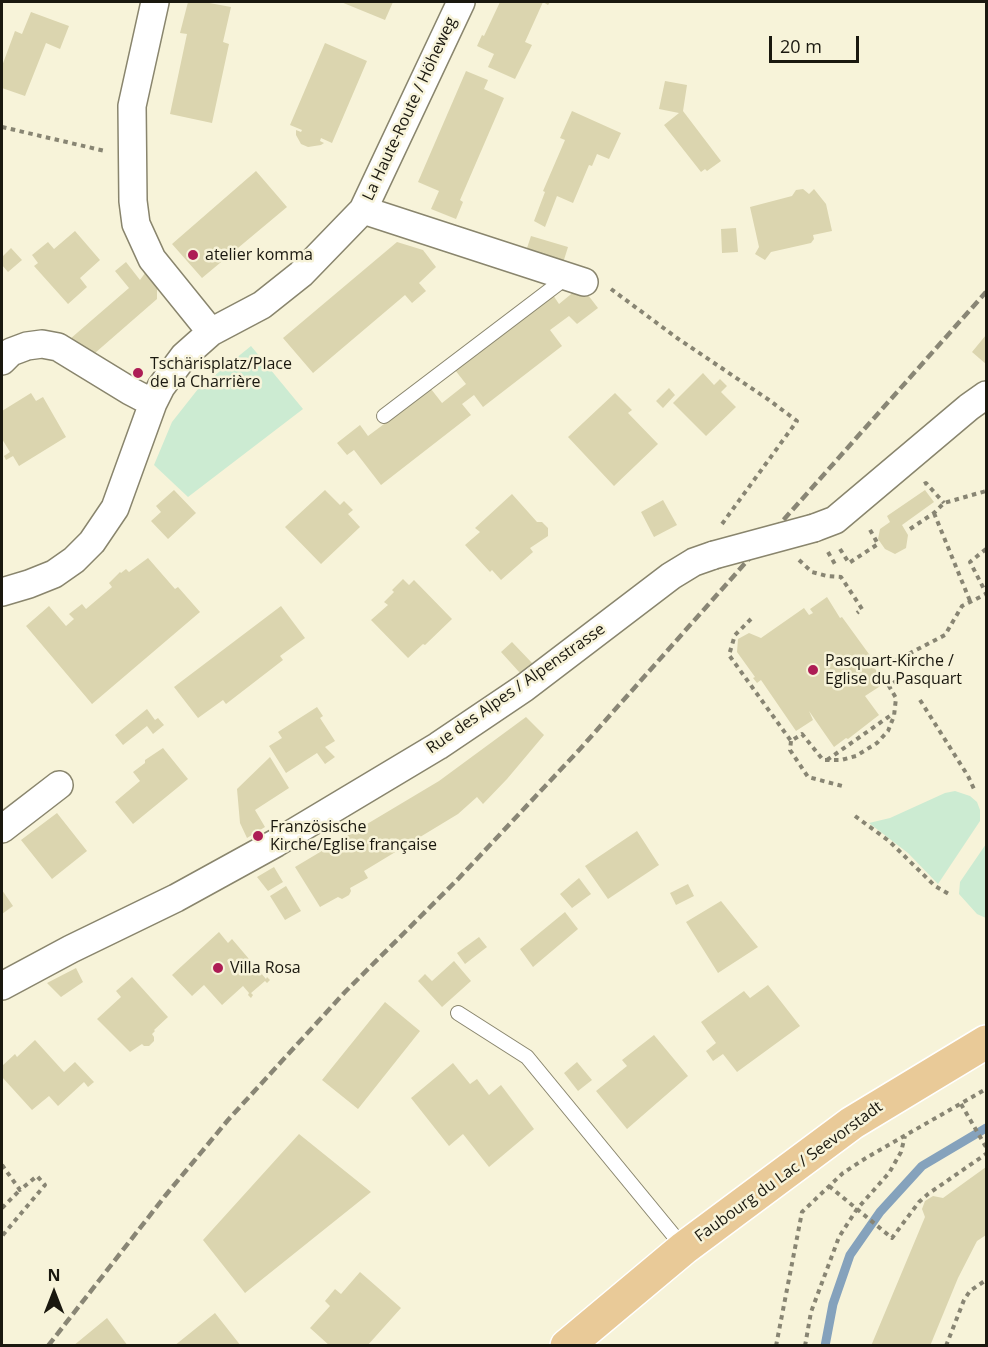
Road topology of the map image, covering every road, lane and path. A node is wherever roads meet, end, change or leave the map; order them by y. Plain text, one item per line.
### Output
1 (155, 2) edge
2 (461, 2) edge
3 (2, 127) edge
4 (106, 151) dead end
5 (363, 210) junction
6 (575, 280) junction
7 (211, 332) junction
8 (2, 360) edge
9 (987, 395) edge
10 (153, 403) junction
11 (384, 416) dead end
12 (918, 490) dead end
13 (987, 491) edge
14 (944, 503) junction
15 (732, 509) dead end
16 (934, 513) junction
17 (877, 522) dead end
18 (910, 529) dead end
19 (819, 537) junction
20 (838, 546) dead end
21 (987, 549) edge
22 (799, 561) dead end
23 (836, 566) dead end
24 (2, 592) edge
25 (987, 593) edge
26 (970, 601) junction
27 (857, 613) dead end
28 (751, 619) dead end
29 (893, 662) dead end
30 (906, 674) dead end
31 (920, 700) dead end
32 (895, 712) junction
33 (791, 741) junction
34 (826, 760) junction
35 (60, 785) dead end
36 (846, 787) dead end
37 (974, 789) dead end
38 (855, 816) dead end
39 (2, 829) edge
40 (949, 894) dead end
41 (2, 986) edge
42 (458, 1013) dead end
43 (987, 1042) edge
44 (987, 1089) edge
45 (961, 1104) junction
46 (906, 1136) junction
47 (985, 1145) edge
48 (987, 1154) edge
49 (2, 1165) edge
50 (829, 1186) junction
51 (20, 1190) junction
52 (2, 1208) edge
53 (859, 1210) junction
54 (2, 1236) edge
55 (684, 1248) junction
56 (987, 1280) edge
57 (567, 1346) edge
58 (776, 1346) edge
59 (805, 1346) edge
60 (946, 1346) edge

1 - 7 street
2 - 5 street, La Haute-Route / Höheweg
3 - 4 path
5 - 6 street
5 - 7 street, La Haute-Route / Höheweg
6 - 11 lane
6 - 15 path
7 - 10 street, La Haute-Route / Höheweg
8 - 10 street
9 - 19 street, Rue des Alpes / Alpenstrasse
10 - 24 street, La Haute-Route / Höheweg
12 - 14 path
13 - 14 path
14 - 16 path
16 - 18 path
16 - 26 path
17 - 20 path
19 - 23 path
19 - 41 street, Rue des Alpes / Alpenstrasse, bridge
21 - 25 path
22 - 27 path
25 - 26 path
26 - 29 path
28 - 33 path
30 - 32 path
31 - 37 path
32 - 34 path
32 - 34 path
33 - 34 path
33 - 36 path
35 - 39 street
38 - 40 path
42 - 55 lane, Faubourg du Lac / Seevorstadt
43 - 55 main road, Faubourg du Lac / Seevorstadt
44 - 45 path
45 - 46 path
45 - 47 path
46 - 50 path
46 - 53 path
48 - 53 path
49 - 51 path
50 - 53 path
50 - 58 path
51 - 52 path
51 - 54 path
53 - 59 path
55 - 57 main road, Faubourg du Lac / Seevorstadt
56 - 60 path

